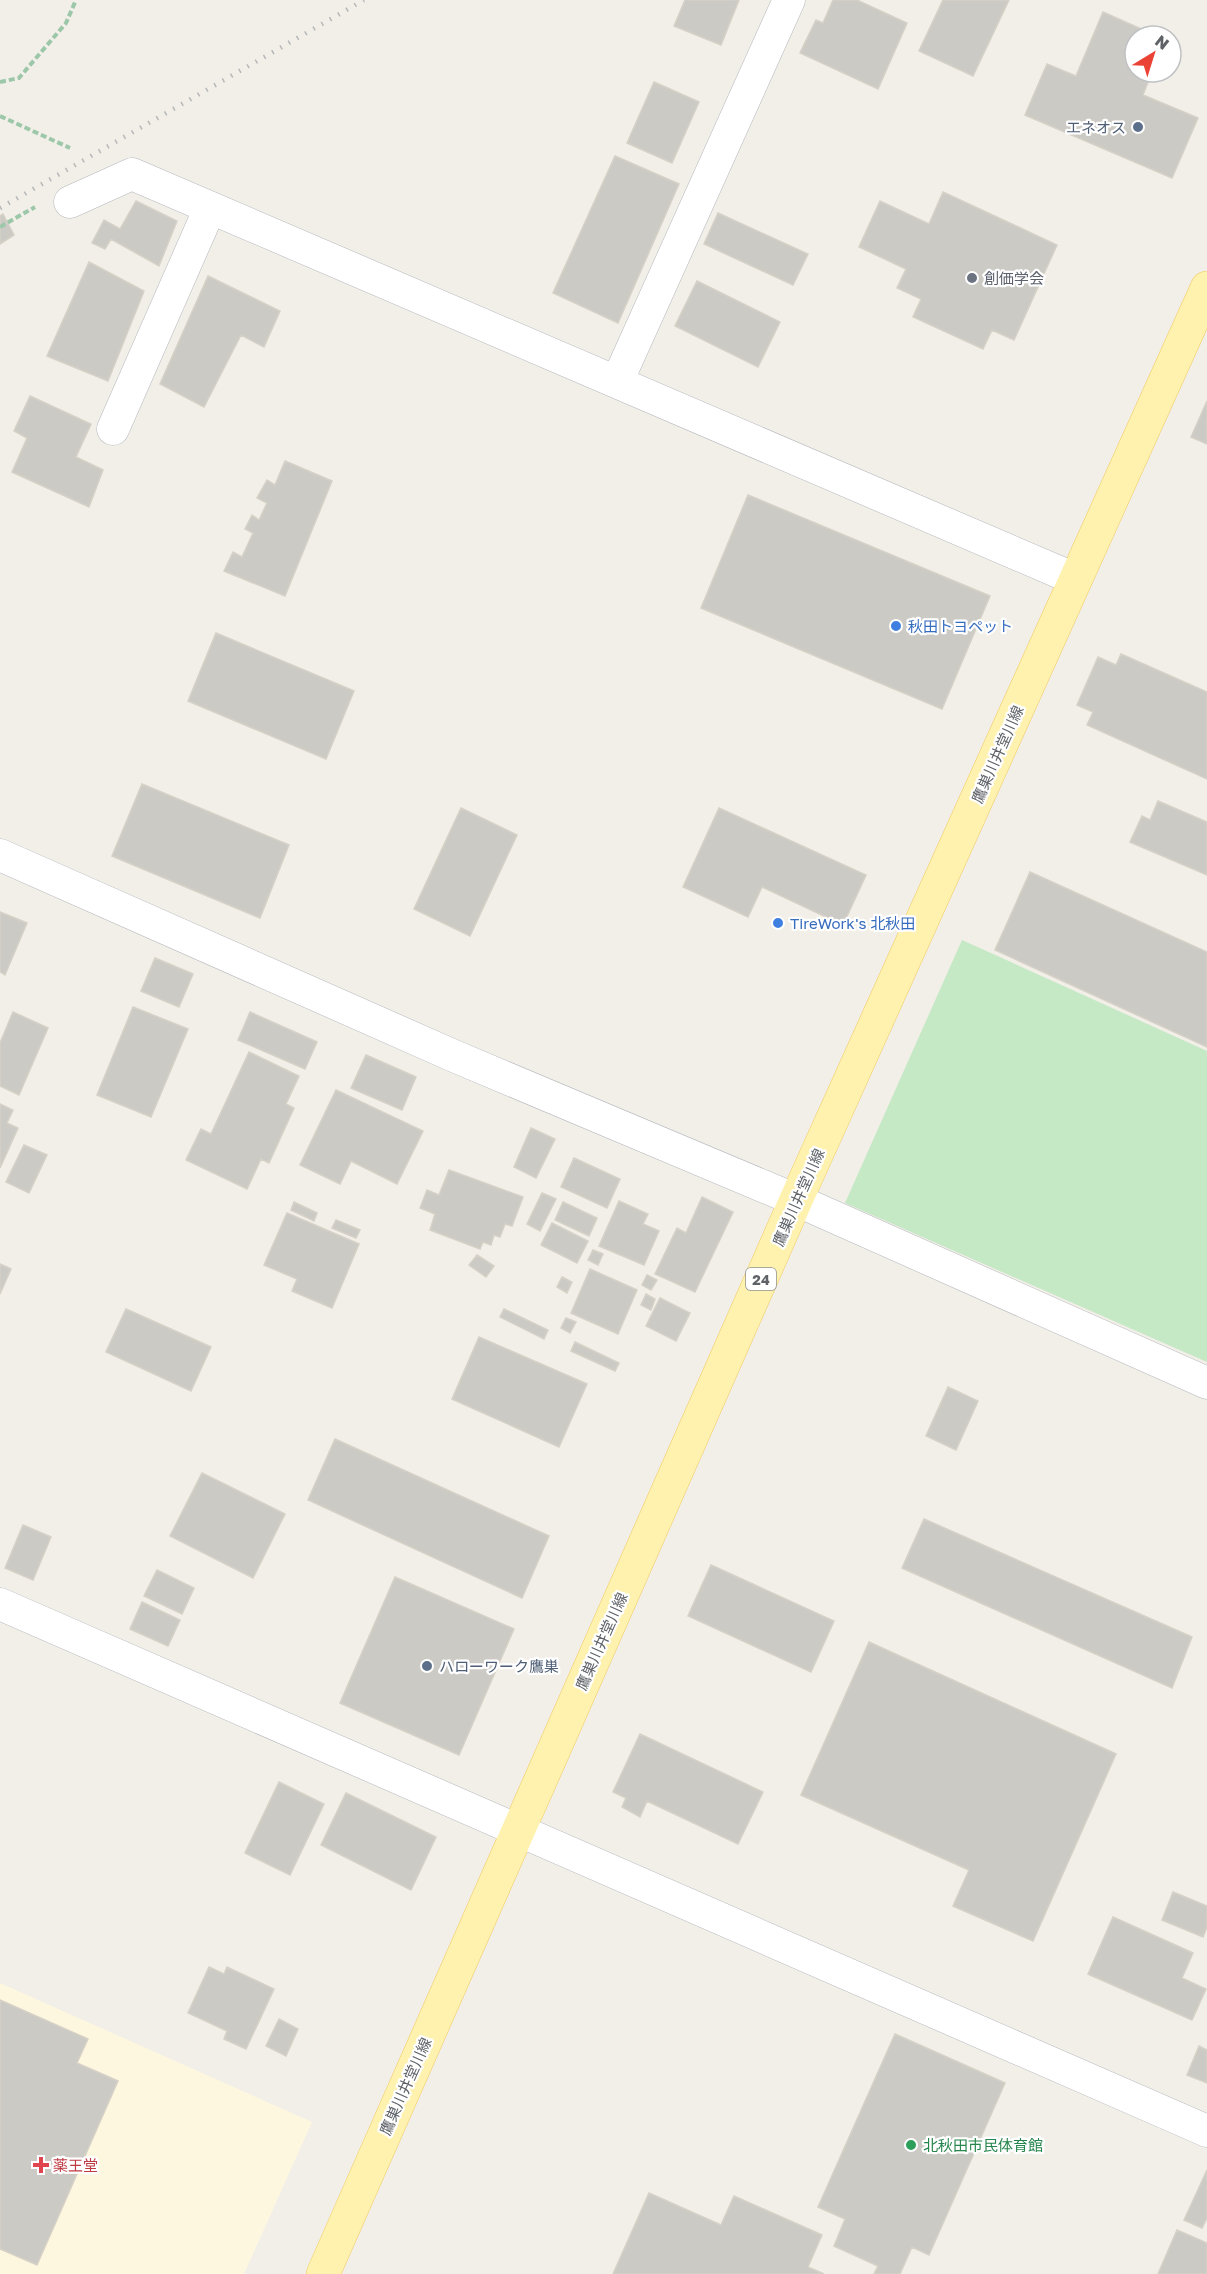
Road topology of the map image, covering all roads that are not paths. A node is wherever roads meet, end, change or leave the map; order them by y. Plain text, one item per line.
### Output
1 (789, 0) edge
2 (70, 202) dead end
3 (210, 208) junction
4 (1207, 288) edge
5 (617, 382) junction
6 (113, 429) dead end
7 (1075, 579) junction
8 (0, 855) edge
9 (796, 1200) junction
10 (1207, 1383) edge
11 (0, 1604) edge
12 (518, 1831) junction
13 (1207, 2131) edge
14 (323, 2274) edge

1 - 5 street
2 - 3 street
3 - 5 street
3 - 6 street
4 - 7 main road, 鷹巣川井堂川線 / 24
5 - 7 street
7 - 9 main road, 鷹巣川井堂川線 / 24
8 - 9 street
9 - 10 street
9 - 12 main road, 鷹巣川井堂川線 / 24
11 - 12 street
12 - 13 street
12 - 14 main road, 鷹巣川井堂川線 / 24

